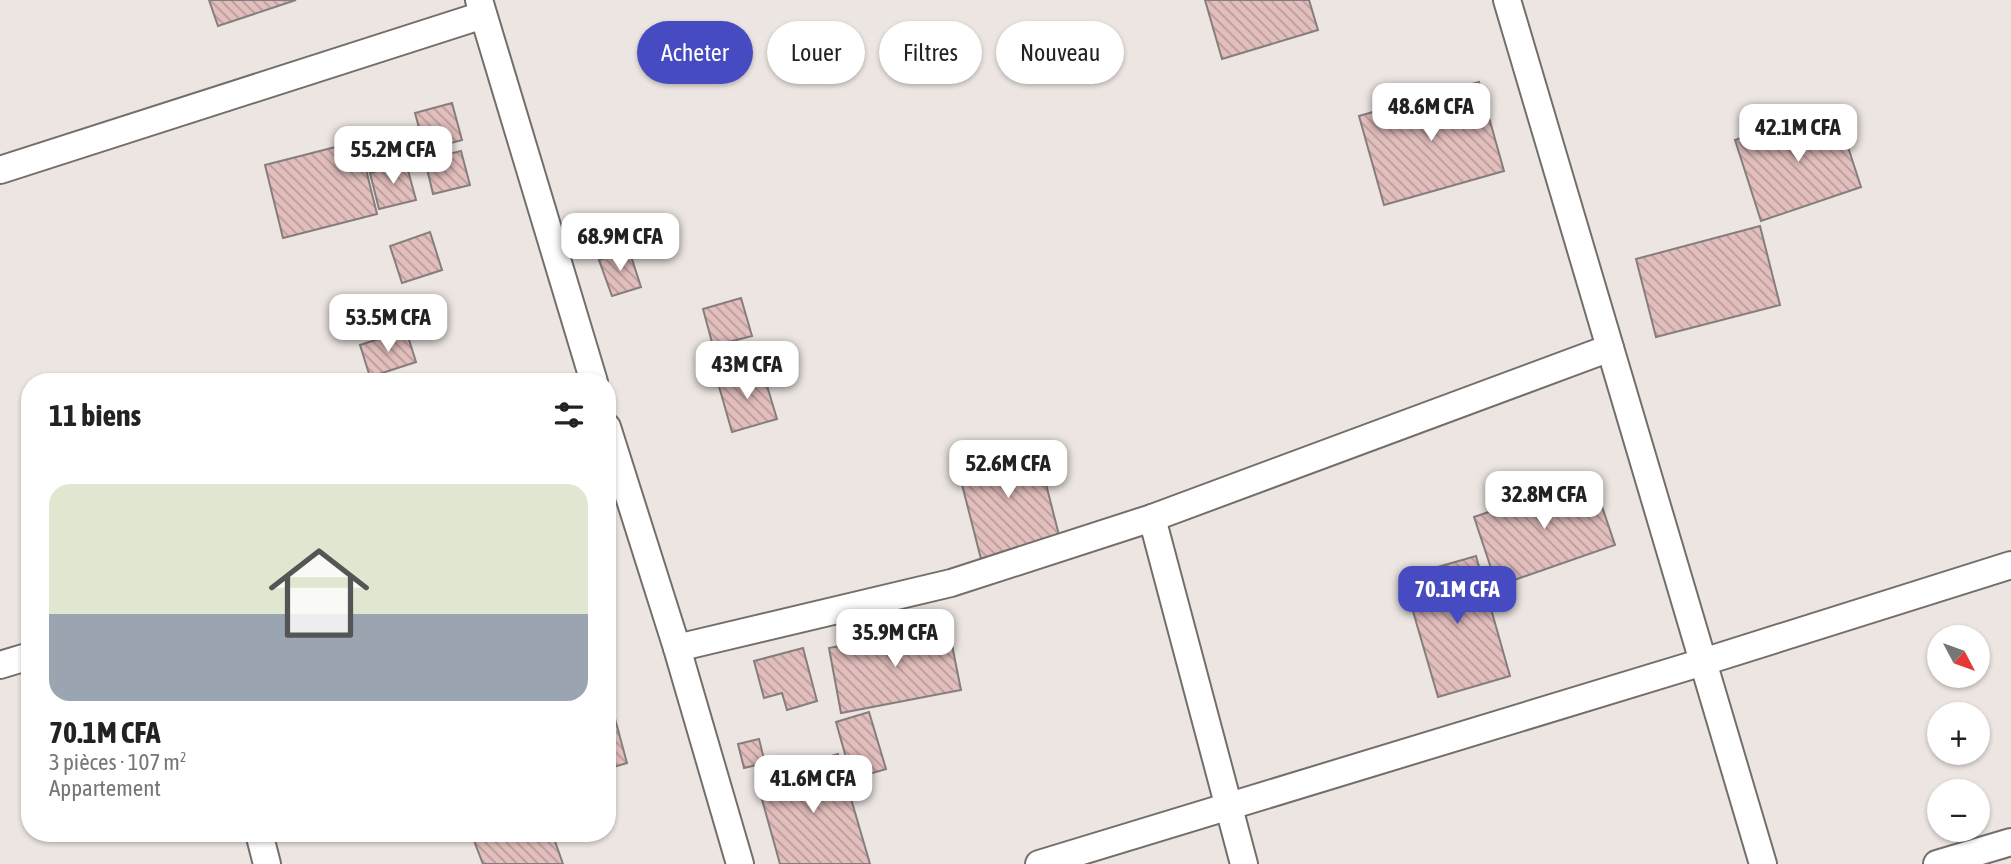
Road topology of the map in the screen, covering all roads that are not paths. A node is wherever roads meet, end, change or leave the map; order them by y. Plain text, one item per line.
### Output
1 (1507, 0) edge
2 (481, 7) edge
3 (0, 170) edge
4 (1610, 348) junction
5 (591, 373) edge
6 (616, 478) edge
7 (1152, 518) junction
8 (2011, 565) edge
9 (677, 648) junction
10 (21, 659) edge
11 (1703, 663) junction
12 (0, 665) edge
13 (1228, 807) junction
14 (261, 842) edge
15 (2011, 842) edge
16 (267, 864) edge
17 (740, 864) edge
18 (1039, 864) edge
19 (1244, 864) edge
20 (1763, 864) edge
21 (1937, 864) edge

1 - 4 street
2 - 3 street
2 - 5 street
4 - 7 street
4 - 11 street
6 - 9 street
7 - 9 street
7 - 13 street
8 - 11 street
9 - 17 street
10 - 12 street
11 - 13 street
11 - 20 street
13 - 18 street
13 - 19 street
14 - 16 street
15 - 21 street

